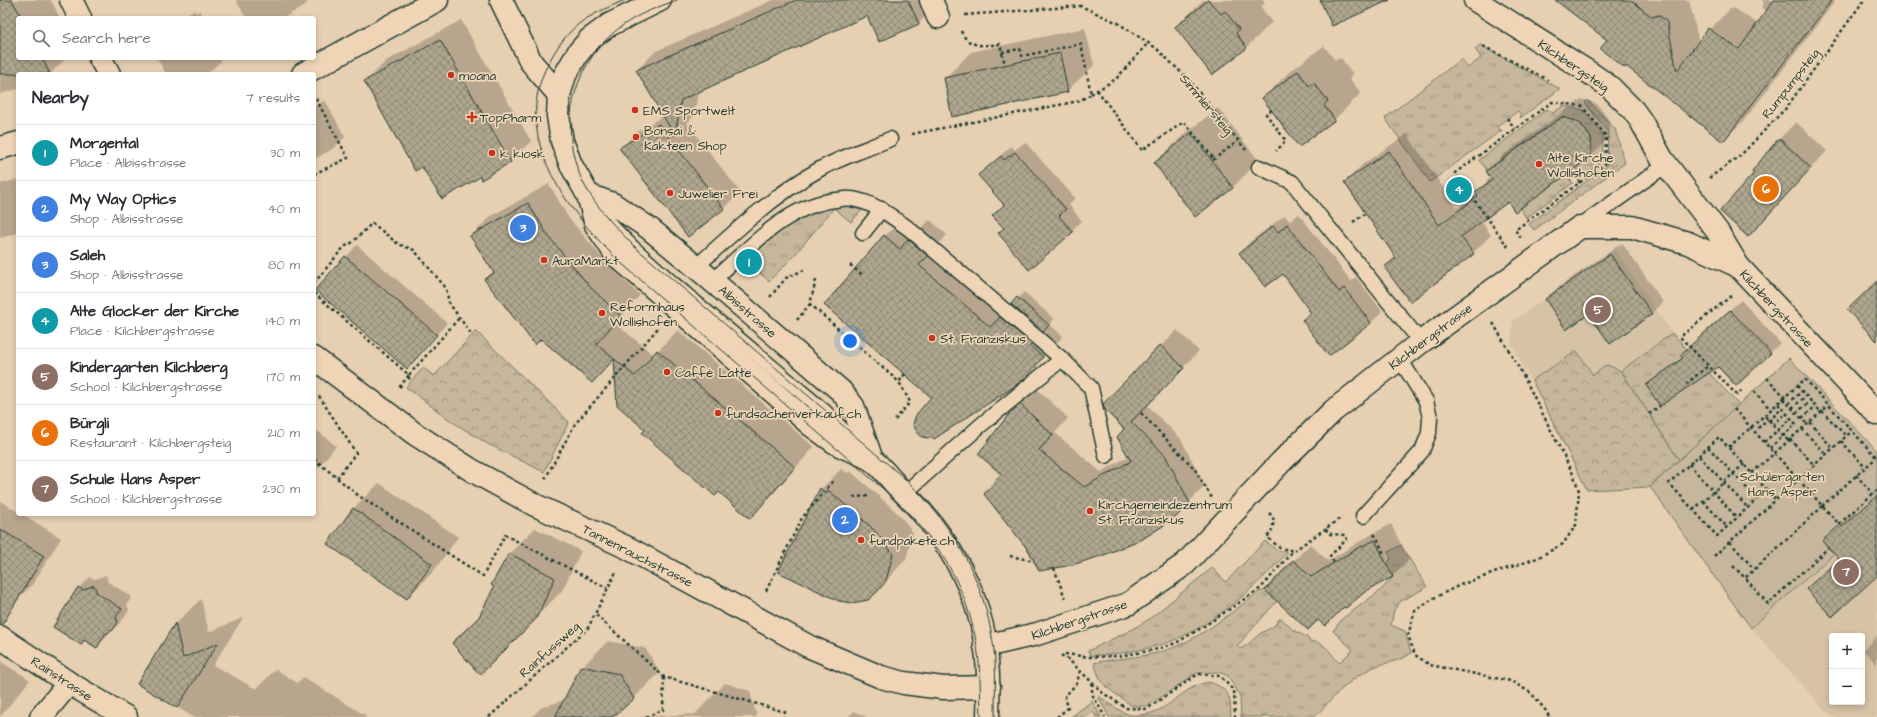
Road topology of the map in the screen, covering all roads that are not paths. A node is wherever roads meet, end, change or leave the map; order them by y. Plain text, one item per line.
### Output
1 (71, 0) edge
2 (437, 0) edge
3 (501, 0) edge
4 (660, 0) edge
5 (1474, 0) edge
6 (79, 16) edge
7 (101, 60) edge
8 (108, 72) edge
9 (307, 72) edge
10 (559, 95) junction
11 (890, 139) road end
12 (16, 144) edge
13 (0, 148) edge
14 (1666, 165) junction
15 (1259, 166) road end
16 (588, 195) junction
17 (882, 209) junction
18 (1580, 227) junction
19 (863, 233) dead end
20 (1738, 266) junction
21 (696, 267) junction
22 (722, 272) dead end
23 (1420, 342) junction
24 (1062, 359) junction
25 (1400, 359) junction
26 (316, 360) edge
27 (1877, 414) edge
28 (1106, 456) dead end
29 (872, 460) junction
30 (905, 493) junction
31 (1363, 516) dead end
32 (0, 637) edge
33 (985, 646) junction
34 (69, 683) junction
35 (989, 687) junction
36 (41, 717) edge
37 (126, 717) edge
38 (988, 717) edge

1 - 6 street
2 - 9 street
3 - 10 street
4 - 10 street, Albisstrasse
5 - 14 street, Kilchbergsteig
7 - 8 street
10 - 16 street, Albisstrasse
11 - 21 lane
12 - 13 street
14 - 18 lane
14 - 20 street, Kilchbergsteig
15 - 23 lane
16 - 21 street, Albisstrasse
16 - 29 street, Albisstrasse
17 - 19 lane
17 - 22 lane
17 - 24 lane
18 - 20 street, Kilchbergstrasse
18 - 23 street, Kilchbergstrasse
20 - 27 street, Kilchbergstrasse
21 - 29 street, Albisstrasse
23 - 25 street, Kilchbergstrasse
24 - 28 lane
24 - 30 lane
25 - 31 lane
25 - 33 street, Kilchbergstrasse
26 - 35 street, Tannenrauchstrasse
29 - 30 street, Albisstrasse
30 - 33 street, Albisstrasse
32 - 34 street, Rainstrasse
33 - 35 street, Albisstrasse
34 - 36 street
34 - 37 street, Rainstrasse
35 - 38 street, Albisstrasse

